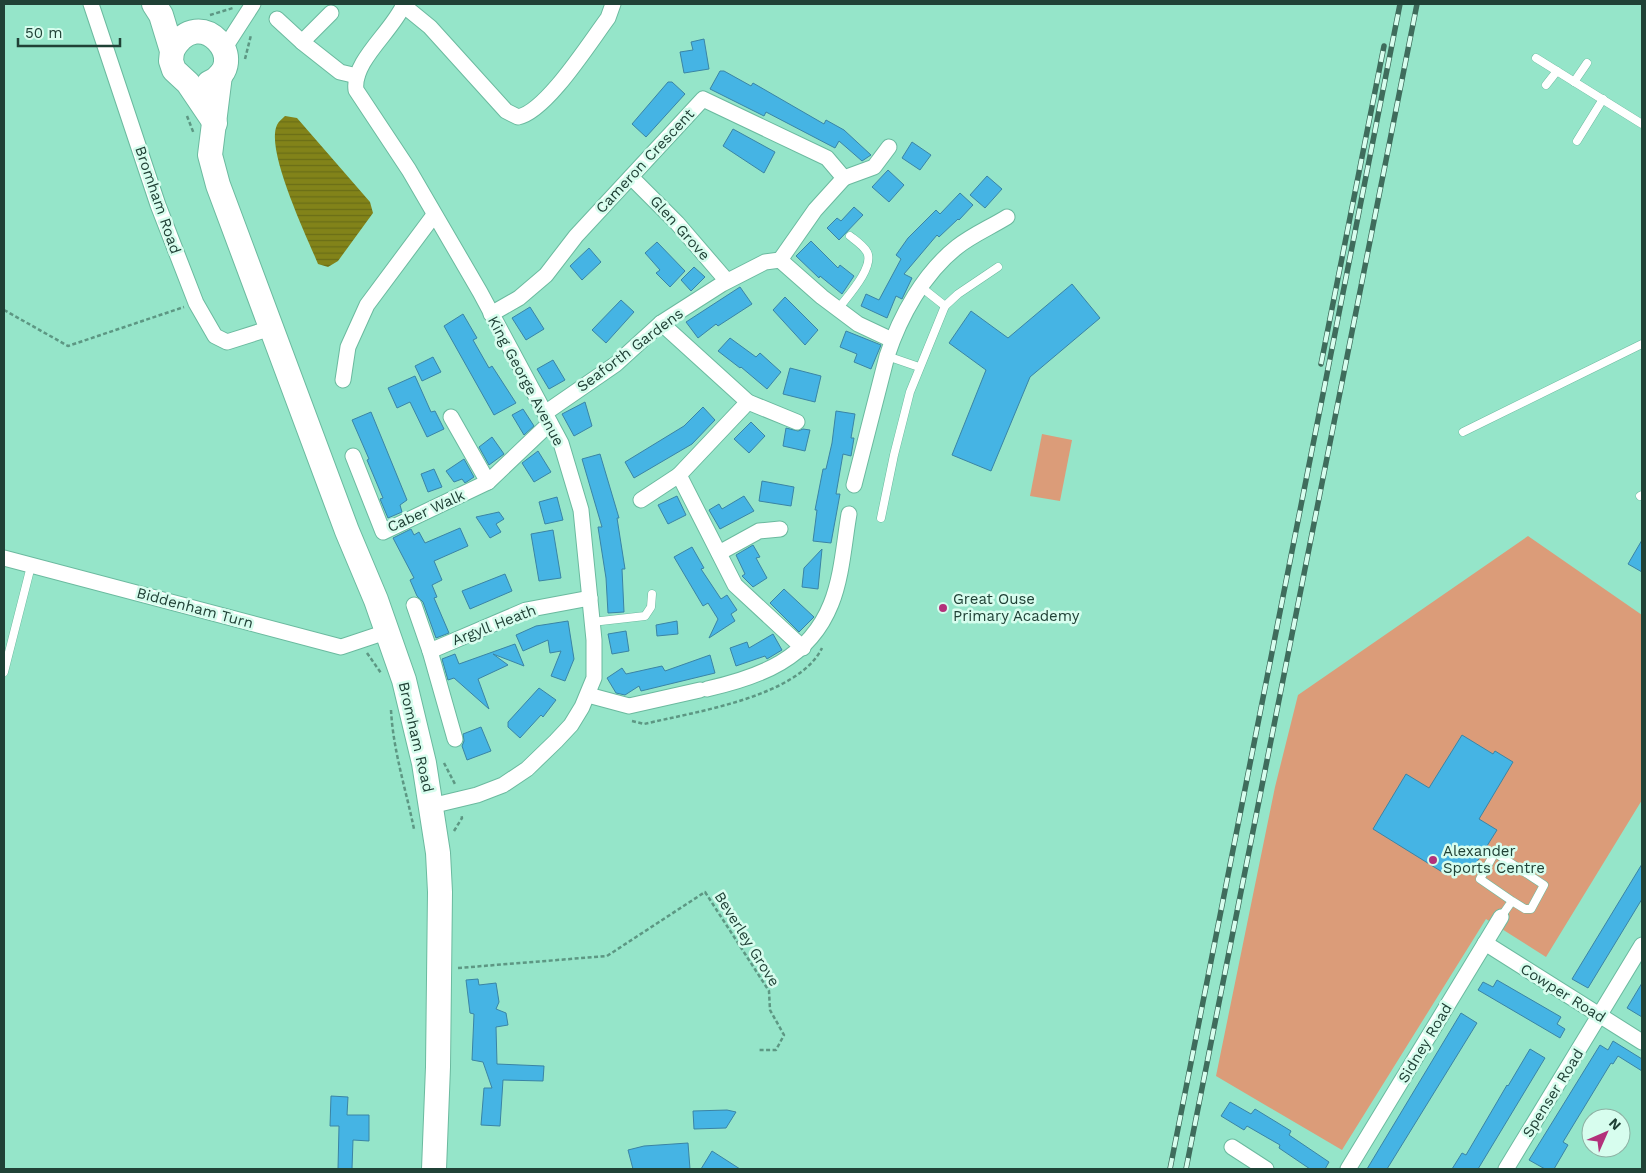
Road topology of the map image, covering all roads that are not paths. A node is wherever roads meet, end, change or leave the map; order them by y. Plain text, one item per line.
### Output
1 (91, 4) edge
2 (404, 4) edge
3 (613, 4) edge
4 (249, 7) edge
5 (157, 9) edge
6 (330, 13) dead end
7 (277, 19) dead end
8 (211, 38) junction
9 (302, 42) junction
10 (172, 51) junction
11 (1536, 58) dead end
12 (1587, 63) dead end
13 (1557, 71) junction
14 (220, 75) junction
15 (357, 76) junction
16 (1574, 82) junction
17 (188, 83) junction
18 (1546, 85) dead end
19 (1603, 99) junction
20 (215, 123) junction
21 (1642, 124) edge
22 (1577, 141) dead end
23 (889, 148) dead end
24 (632, 177) junction
25 (844, 178) junction
26 (434, 215) junction
27 (1007, 217) dead end
28 (850, 236) dead end
29 (780, 260) junction
30 (998, 267) dead end
31 (727, 282) junction
32 (921, 288) junction
33 (945, 306) junction
34 (838, 309) junction
35 (492, 314) junction
36 (661, 323) junction
37 (270, 328) junction
38 (892, 340) junction
39 (1642, 344) edge
40 (887, 356) junction
41 (920, 367) junction
42 (343, 380) dead end
43 (748, 402) junction
44 (451, 417) dead end
45 (547, 418) junction
46 (797, 422) dead end
47 (1463, 432) dead end
48 (353, 456) dead end
49 (680, 475) junction
50 (488, 482) junction
51 (854, 485) dead end
52 (641, 500) dead end
53 (849, 514) dead end
54 (881, 518) dead end
55 (780, 529) dead end
56 (719, 553) junction
57 (4, 558) edge
58 (31, 566) junction
59 (652, 594) dead end
60 (590, 598) junction
61 (414, 605) dead end
62 (592, 622) junction
63 (386, 632) junction
64 (803, 648) junction
65 (430, 651) junction
66 (4, 672) edge
67 (588, 695) junction
68 (455, 739) dead end
69 (431, 806) junction
70 (1512, 901) junction
71 (1501, 917) joint
72 (1485, 943) junction
73 (1642, 945) edge
74 (1600, 1016) junction
75 (1642, 1042) edge
76 (1232, 1147) dead end
77 (434, 1169) edge
78 (1266, 1169) edge
79 (1348, 1169) edge
80 (1506, 1169) edge

1 - 37 street, Bromham Road
2 - 3 street
2 - 15 street
4 - 8 street
5 - 8 main road
5 - 10 main road
6 - 9 street
7 - 9 street
8 - 10 main road
8 - 14 main road
9 - 15 street
10 - 17 main road
11 - 13 lane
12 - 16 lane
13 - 16 lane
13 - 18 lane
14 - 17 main road
14 - 20 main road, Bromham Road
15 - 26 street, King George Avenue
16 - 19 lane
17 - 20 main road
19 - 21 lane
19 - 22 lane
20 - 37 main road, Bromham Road
23 - 25 street
24 - 25 street, Cameron Crescent
24 - 31 street, Glen Grove
24 - 35 street, Cameron Crescent
25 - 29 street
26 - 35 street, King George Avenue
26 - 42 street
27 - 32 street
28 - 34 lane
29 - 31 street, Seaforth Gardens
29 - 34 street
30 - 33 lane
31 - 36 street, Seaforth Gardens
32 - 33 lane
32 - 38 street
33 - 41 lane
34 - 38 street
35 - 45 street, King George Avenue
36 - 43 street
36 - 45 street, Seaforth Gardens
37 - 63 main road, Bromham Road
38 - 40 street
39 - 47 lane
40 - 41 lane
40 - 51 street
41 - 54 lane
43 - 46 street
43 - 49 street
44 - 50 street
45 - 50 street, Caber Walk
45 - 60 street, King George Avenue
48 - 50 street, Caber Walk
49 - 52 street
49 - 56 street
53 - 64 street
55 - 56 street
56 - 64 street
57 - 58 street, Biddenham Turn
58 - 63 street, Biddenham Turn
58 - 66 lane
59 - 62 lane
60 - 62 street, King George Avenue
60 - 65 street, Argyll Heath
61 - 65 street
62 - 67 street, King George Avenue
63 - 69 main road, Bromham Road
64 - 67 street
65 - 68 street
67 - 69 street, King George Avenue
69 - 77 main road, Bromham Road
70 - 70 lane
70 - 71 lane
71 - 72 street, Sidney Road
72 - 74 street, Cowper Road
72 - 79 street, Sidney Road
73 - 74 street, Spenser Road
74 - 75 street, Cowper Road
74 - 80 street, Spenser Road
76 - 78 street

